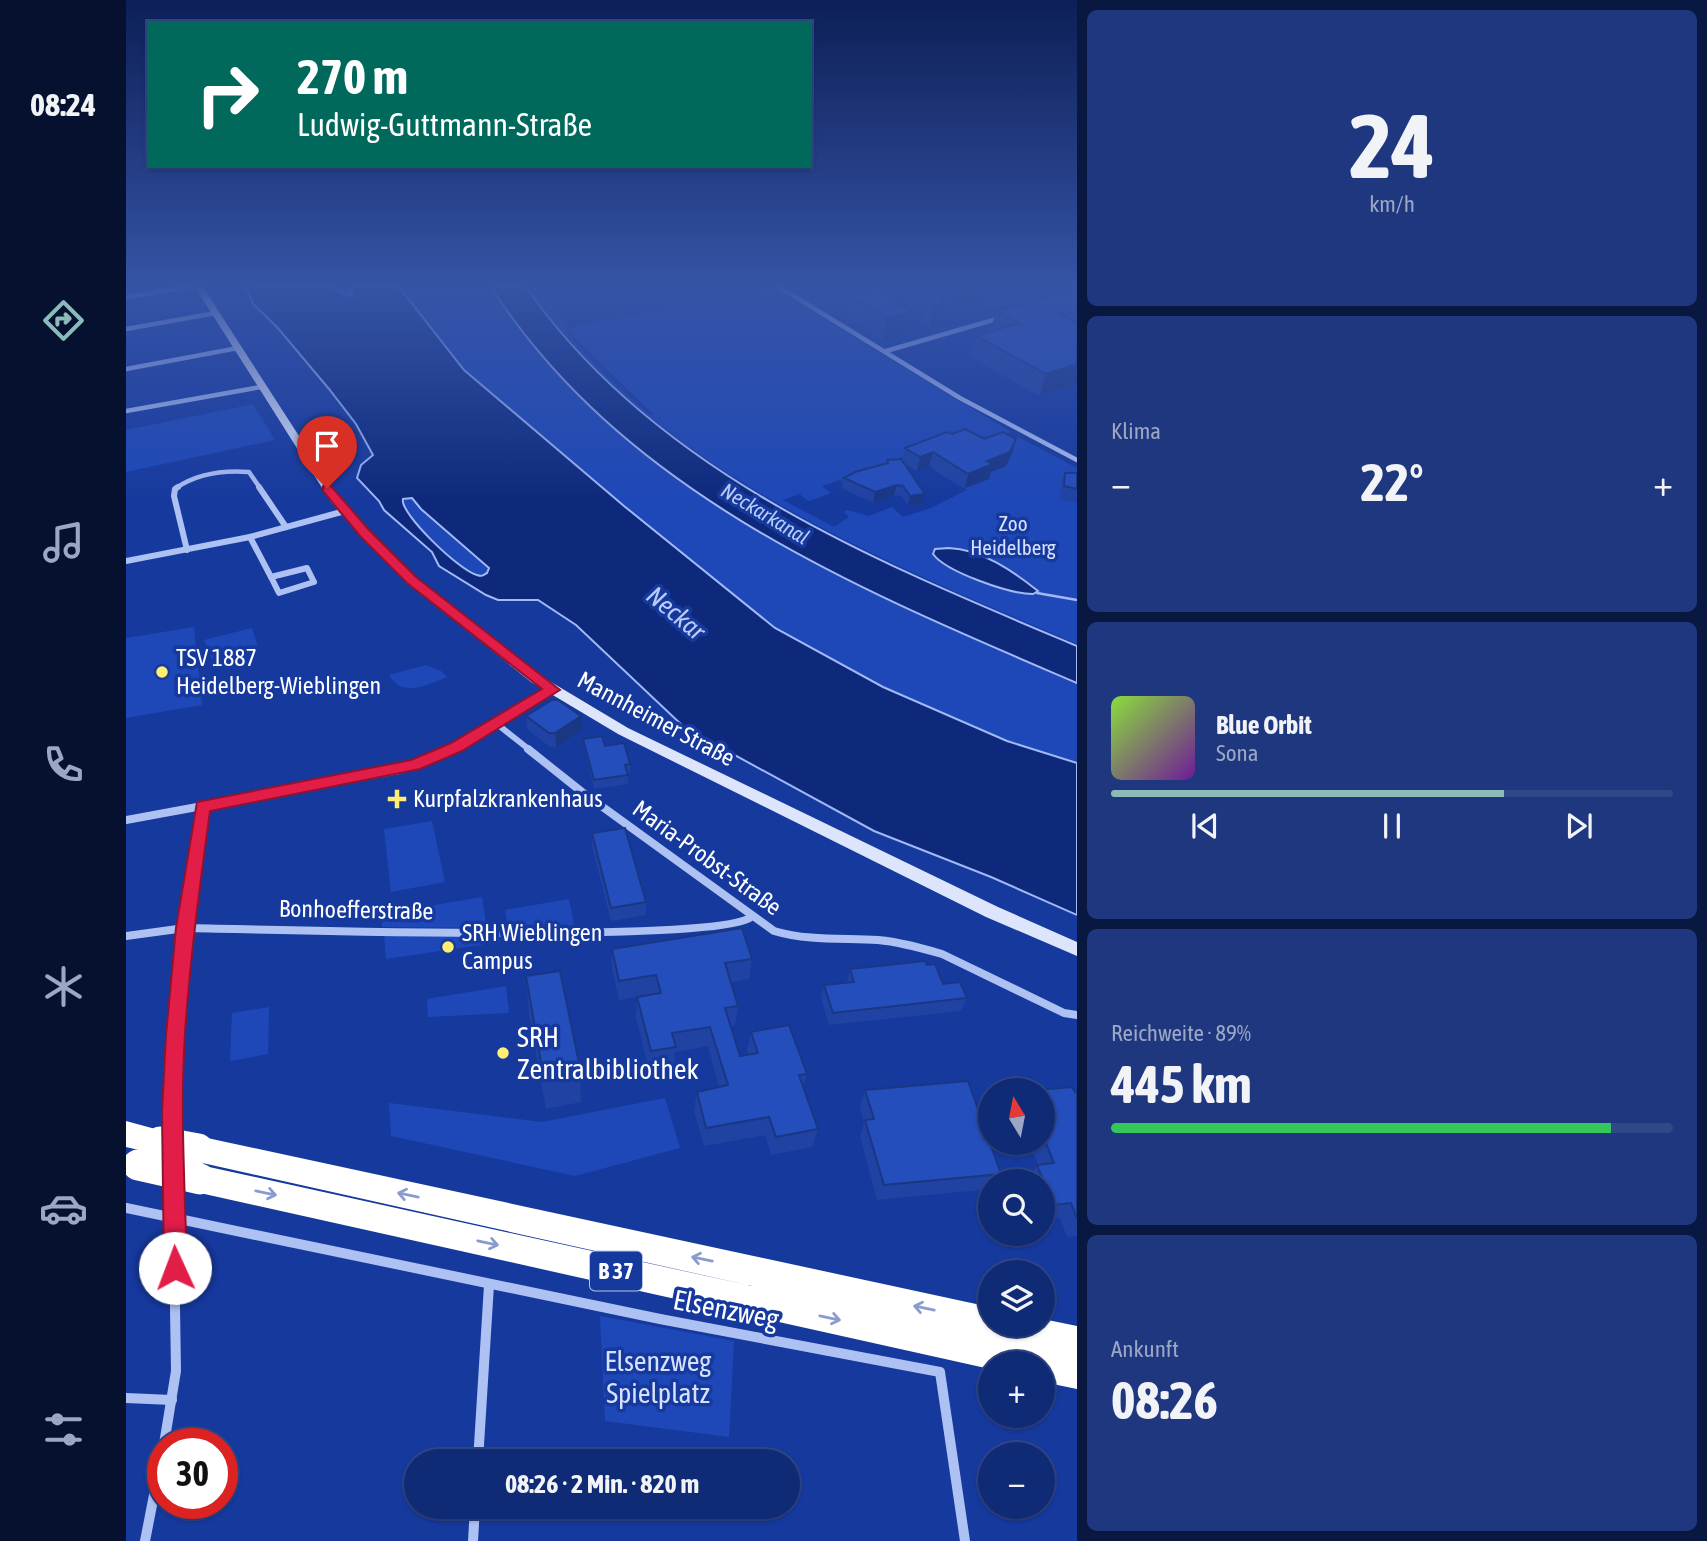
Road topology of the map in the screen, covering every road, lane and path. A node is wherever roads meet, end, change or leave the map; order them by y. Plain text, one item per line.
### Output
1 (179, 359) edge
2 (244, 359) edge
3 (900, 359) edge
4 (126, 369) edge
5 (261, 387) junction
6 (126, 411) edge
7 (1077, 460) edge
8 (345, 511) junction
9 (286, 527) junction
10 (250, 537) junction
11 (187, 550) junction
12 (126, 561) edge
13 (270, 577) junction
14 (552, 690) junction
15 (497, 724) junction
16 (203, 806) junction
17 (126, 820) edge
18 (751, 917) junction
19 (185, 928) junction
20 (126, 936) edge
21 (1077, 949) edge
22 (1077, 1015) edge
23 (126, 1135) edge
24 (181, 1157) junction
25 (132, 1164) edge
26 (126, 1208) edge
27 (173, 1217) junction
28 (489, 1285) junction
29 (978, 1321) edge
30 (1054, 1337) edge
31 (1077, 1342) edge
32 (983, 1351) edge
33 (1055, 1368) edge
34 (1077, 1373) edge
35 (126, 1398) edge
36 (172, 1400) junction
37 (167, 1428) edge
38 (479, 1449) edge
39 (149, 1519) edge
40 (474, 1519) edge
41 (145, 1541) edge
42 (473, 1541) edge
43 (965, 1541) edge

1 - 4 street
2 - 5 street, Mannheimer Straße
3 - 7 street
5 - 6 street
5 - 8 street, Mannheimer Straße
8 - 9 street
8 - 14 street, Mannheimer Straße
9 - 10 street
9 - 11 street
10 - 11 street
10 - 13 street
11 - 12 street
13 - 13 street
14 - 15 street
14 - 21 street, Mannheimer Straße
15 - 16 street
15 - 18 street, Maria-Probst-Straße
16 - 17 street
16 - 19 street
18 - 19 street, Bonhoefferstraße
18 - 22 street, Maria-Probst-Straße
19 - 20 street, Bonhoefferstraße
19 - 24 street
23 - 24 highway, B 37
24 - 25 highway, B 37, bridge
24 - 27 street
29 -> 24 highway, B 37
24 -> 32 highway, B 37
26 - 27 street, Elsenzweg
27 - 28 street, Elsenzweg
27 - 36 street
28 - 38 street
28 - 43 street, Elsenzweg
30 - 31 highway
33 - 34 highway
35 - 36 street
36 - 37 street
39 - 41 street
40 - 42 street

